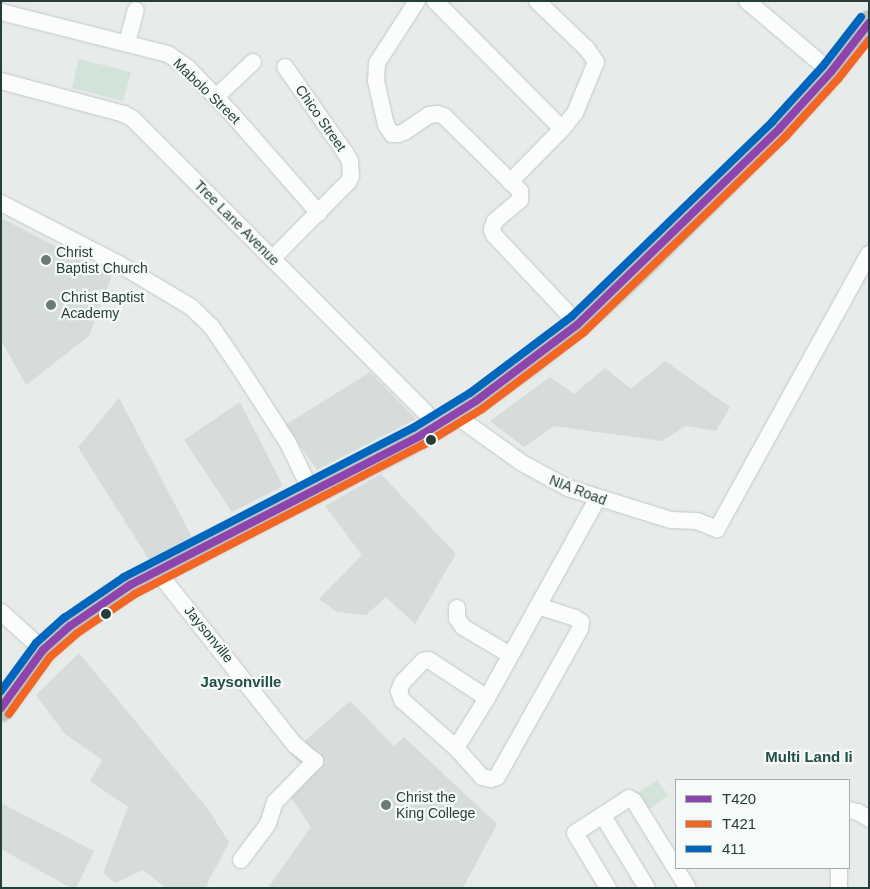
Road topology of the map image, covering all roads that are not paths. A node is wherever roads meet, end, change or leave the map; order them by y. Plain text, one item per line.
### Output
1 (417, 1) edge
2 (434, 1) edge
3 (537, 1) edge
4 (747, 1) edge
5 (136, 10) dead end
6 (1, 12) edge
7 (869, 23) edge
8 (127, 43) junction
9 (253, 62) dead end
10 (286, 67) dead end
11 (831, 72) junction
12 (1, 81) edge
13 (216, 97) junction
14 (562, 129) junction
15 (510, 182) junction
16 (1, 203) edge
17 (319, 212) junction
18 (869, 254) edge
19 (272, 258) junction
20 (578, 324) junction
21 (447, 420) junction
22 (312, 493) junction
23 (598, 498) junction
24 (157, 571) junction
25 (538, 606) junction
26 (457, 608) dead end
27 (1, 612) edge
28 (43, 650) junction
29 (510, 655) junction
30 (486, 698) junction
31 (1, 708) edge
32 (456, 748) junction
33 (850, 810) edge
34 (603, 816) junction
35 (869, 819) edge
36 (241, 860) dead end
37 (675, 867) edge
38 (676, 869) edge
39 (839, 869) edge
40 (608, 888) edge
41 (647, 888) edge
42 (688, 888) edge
43 (839, 888) edge

1 - 15 street
2 - 14 street
3 - 14 street
4 - 11 street
5 - 8 street
6 - 8 street, Mabolo Street
7 - 11 highway
8 - 13 street, Mabolo Street
9 - 13 street
10 - 17 street, Chico Street
11 - 20 highway
12 - 19 street, Tree Lane Avenue
13 - 17 street, Mabolo Street
14 - 15 street
15 - 20 street
16 - 22 street
17 - 19 street, Chico Street
18 - 23 street, NIA Road
19 - 21 street, Tree Lane Avenue
20 - 21 highway
21 - 22 highway
21 - 23 street, NIA Road
22 - 24 highway
23 - 25 street
24 - 28 highway
24 - 36 street, Jaysonville
25 - 29 street
25 - 32 street
26 - 29 street
27 - 28 street
28 - 31 highway
29 - 30 street
30 - 32 street
30 - 32 street
33 - 35 street
34 - 37 street
34 - 40 street
34 - 41 street
38 - 42 street
39 - 43 street

